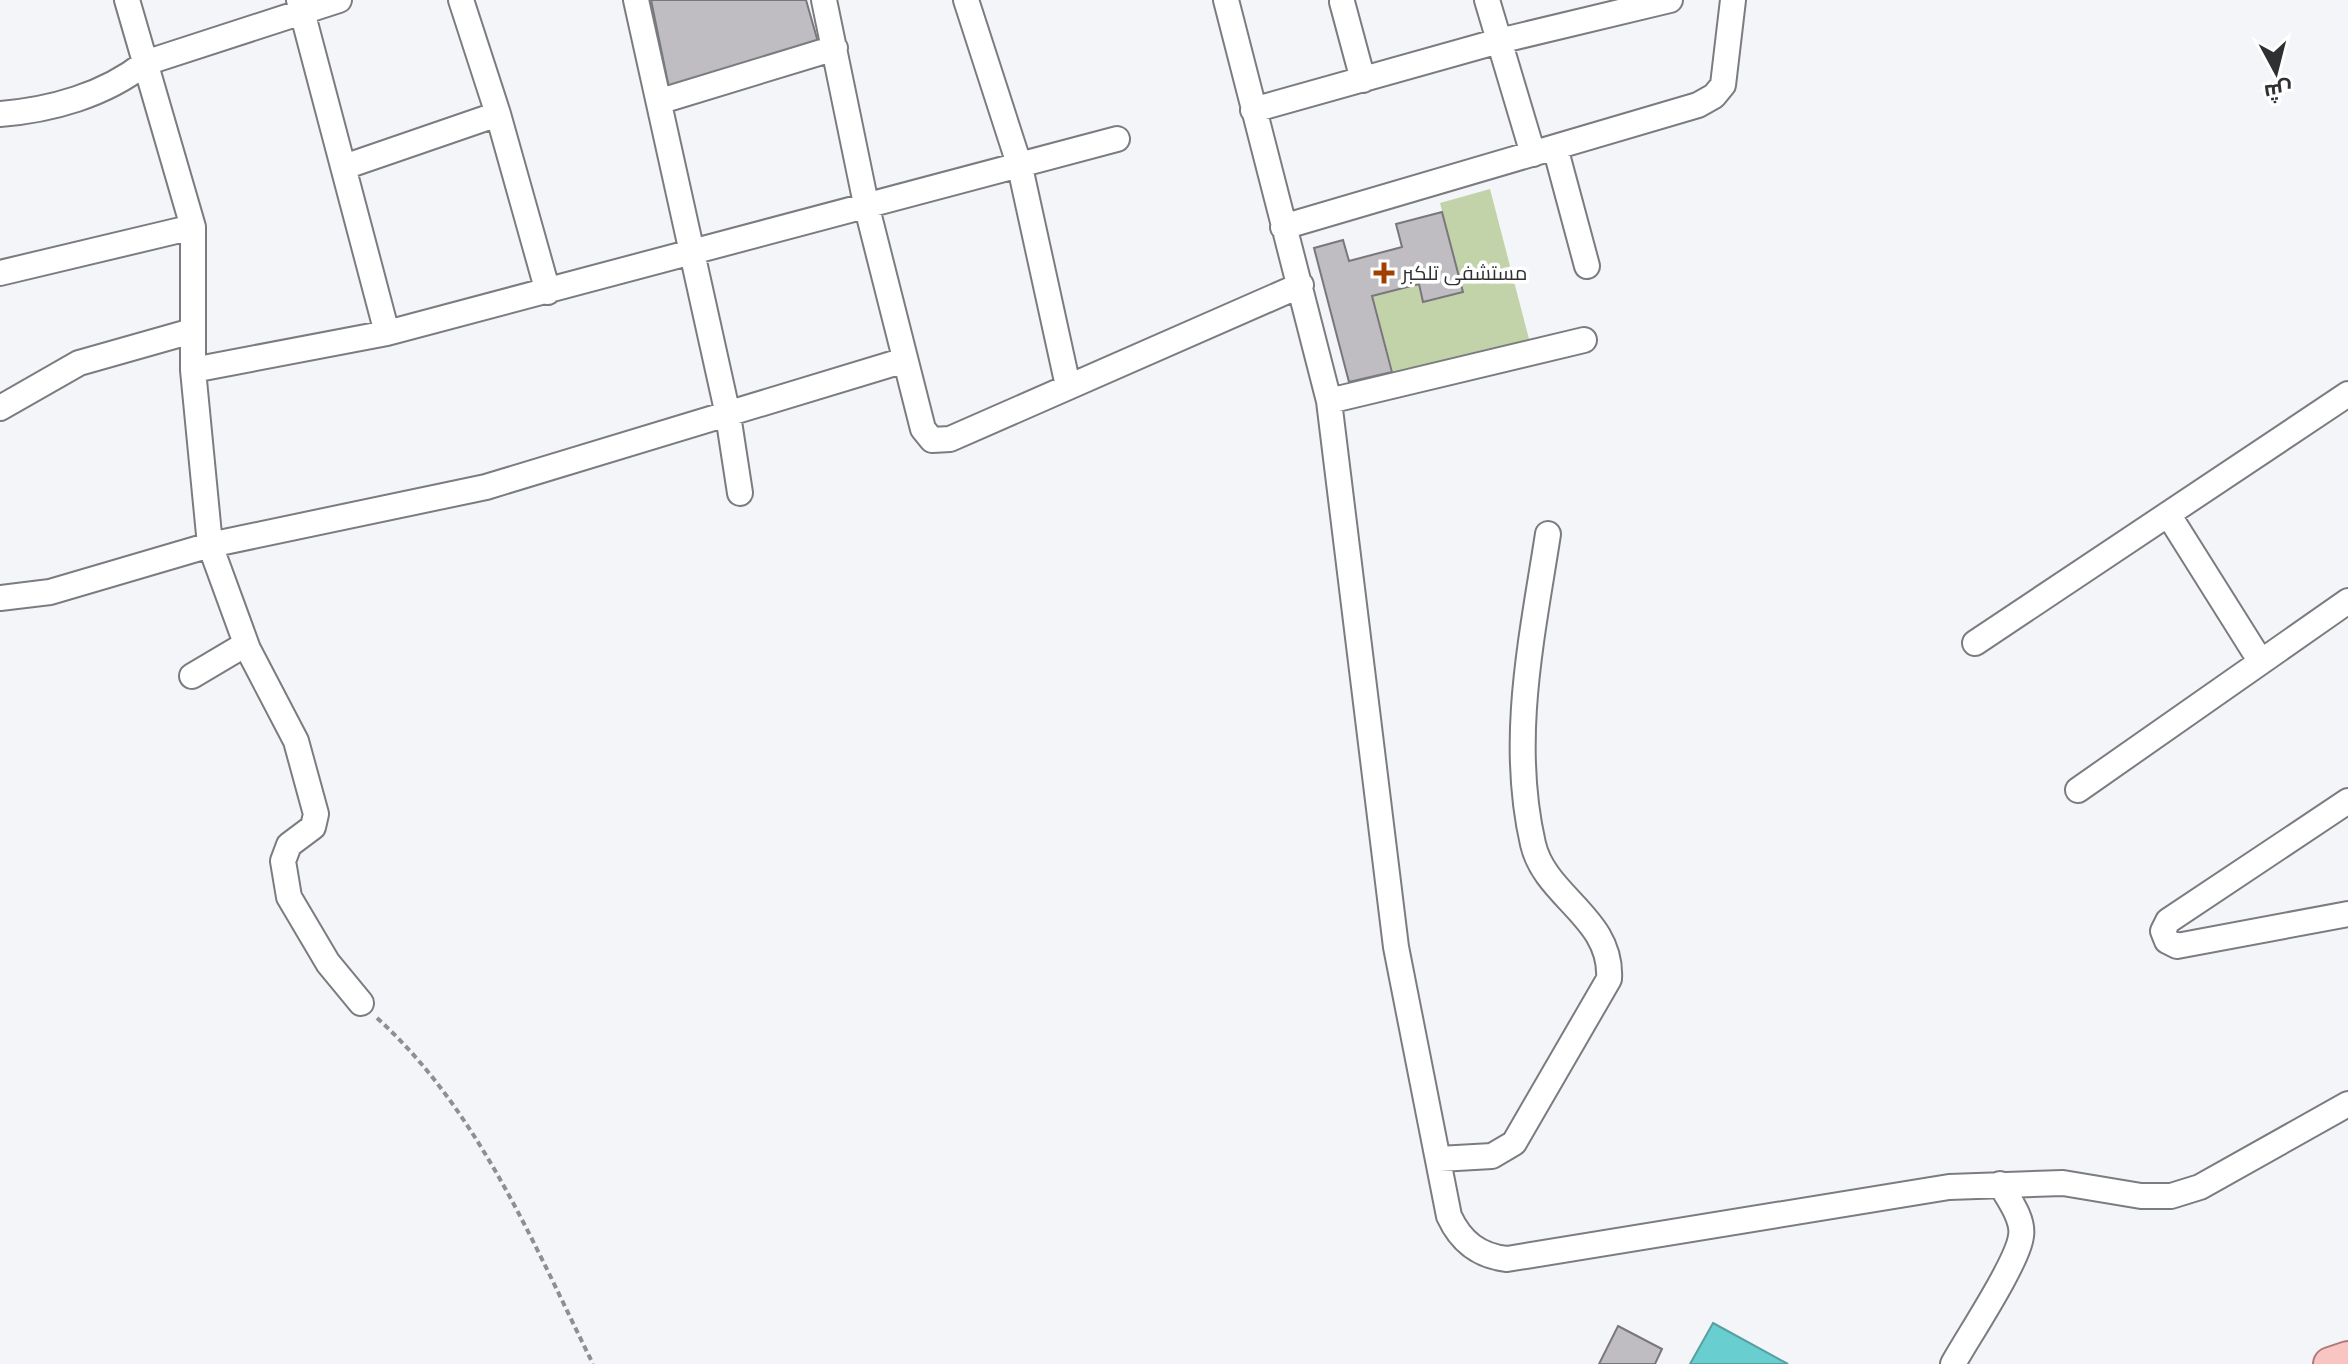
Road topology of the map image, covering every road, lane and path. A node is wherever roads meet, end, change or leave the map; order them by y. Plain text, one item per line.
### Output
1 (127, 0) edge
2 (339, 0) edge
3 (461, 0) edge
4 (636, 0) edge
5 (824, 0) edge
6 (966, 0) edge
7 (1226, 0) edge
8 (1487, 0) edge
9 (1670, 0) edge
10 (1733, 0) edge
11 (1342, 2) dead end
12 (301, 5) edge
13 (1499, 41) junction
14 (835, 48) junction
15 (145, 63) junction
16 (1363, 80) junction
17 (661, 101) junction
18 (1253, 110) junction
19 (0, 114) edge
20 (498, 114) junction
21 (1117, 139) dead end
22 (1544, 151) junction
23 (344, 167) junction
24 (1020, 167) junction
25 (866, 204) junction
26 (193, 227) junction
27 (1283, 227) junction
28 (693, 254) junction
29 (1587, 266) dead end
30 (0, 273) edge
31 (1301, 285) junction
32 (548, 292) junction
33 (192, 331) junction
34 (387, 333) junction
35 (1584, 340) dead end
36 (905, 360) junction
37 (193, 370) junction
38 (1068, 386) junction
39 (2348, 394) edge
40 (1329, 401) junction
41 (0, 408) edge
42 (728, 415) junction
43 (740, 493) dead end
44 (2168, 514) junction
45 (1548, 534) dead end
46 (210, 545) junction
47 (0, 598) edge
48 (2348, 601) edge
49 (1975, 643) dead end
50 (246, 644) junction
51 (2261, 662) junction
52 (192, 676) dead end
53 (2078, 790) dead end
54 (2348, 801) edge
55 (2348, 914) edge
56 (361, 1003) joint
57 (2348, 1104) edge
58 (1439, 1159) junction
59 (2000, 1184) junction
60 (2348, 1358) edge
61 (593, 1364) edge
62 (1953, 1364) edge
63 (2330, 1364) edge

1 - 15 street
2 - 12 street
3 - 20 street
4 - 17 street
5 - 14 street
6 - 24 street
7 - 18 street
8 - 13 street
9 - 13 street
10 - 22 street
11 - 16 street
12 - 15 street
12 - 23 street
13 - 16 street
13 - 22 street
14 - 17 street
14 - 25 street
15 - 19 street
15 - 26 street
16 - 18 street
17 - 28 street
18 - 27 street
20 - 23 street
20 - 32 street
21 - 24 street
22 - 27 street
22 - 29 street
23 - 34 street
24 - 25 street
24 - 38 street
25 - 28 street
25 - 36 street
26 - 30 street
26 - 33 street
27 - 31 street
28 - 32 street
28 - 42 street
31 - 38 street
31 - 40 street
32 - 34 street
33 - 37 street
33 - 41 street
34 - 37 street
35 - 40 street
36 - 38 street
36 - 42 street
37 - 46 street
39 - 44 street
40 - 58 street
42 - 43 street
42 - 46 street
44 - 49 street
44 - 51 street
45 - 58 street
46 - 47 street
46 - 50 street
48 - 51 street
50 - 52 street
50 - 56 street
51 - 53 street
54 - 55 street
56 - 61 path
57 - 59 street
58 - 59 street
59 - 62 street
60 - 63 main road

